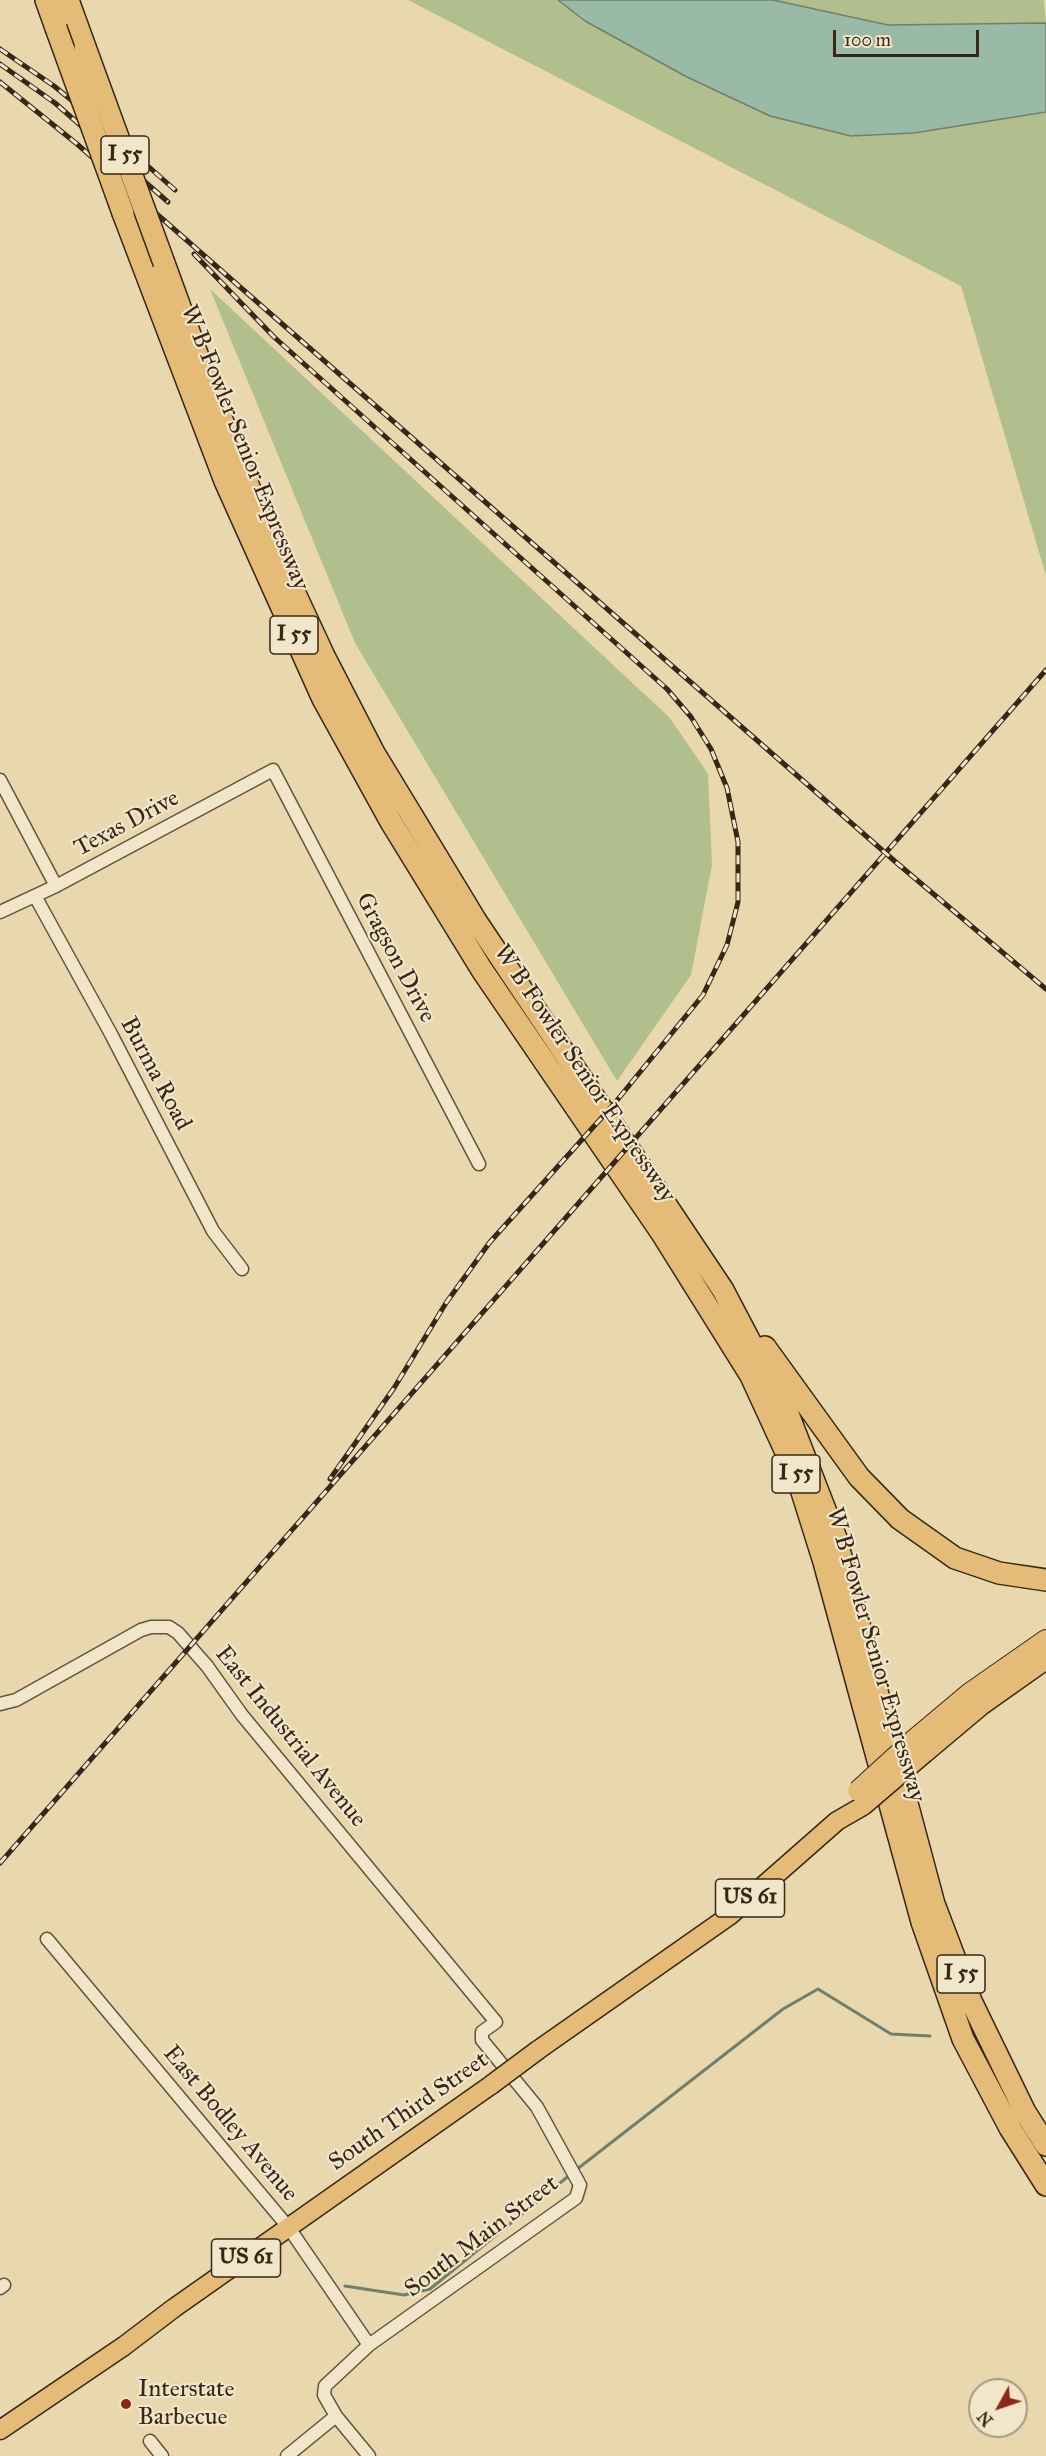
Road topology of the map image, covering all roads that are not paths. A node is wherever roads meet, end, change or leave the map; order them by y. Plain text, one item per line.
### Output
1 (46, 0) edge
2 (68, 0) edge
3 (273, 770) joint
4 (0, 780) edge
5 (56, 886) junction
6 (35, 896) junction
7 (0, 912) edge
8 (479, 1164) dead end
9 (242, 1269) dead end
10 (723, 1290) junction
11 (1046, 1580) edge
12 (1046, 1640) edge
13 (1046, 1660) edge
14 (0, 1704) edge
15 (919, 1746) junction
16 (860, 1799) joint
17 (47, 1939) dead end
18 (496, 2022) joint
19 (1046, 2145) edge
20 (1046, 2185) edge
21 (289, 2228) junction
22 (369, 2345) junction
23 (336, 2416) junction
24 (0, 2430) edge
25 (150, 2441) dead end
26 (162, 2456) edge
27 (287, 2456) edge
28 (369, 2456) edge

1 - 20 highway, W B Fowler Senior Expressway / I 55, bridge
2 - 10 highway, W B Fowler Senior Expressway / I 55, bridge
3 - 5 street, Texas Drive
3 - 8 street, Gragson Drive
4 - 5 street
5 - 6 street, Texas Drive
6 - 7 street, Texas Drive
6 - 9 street, Burma Road
10 - 11 highway
10 - 19 highway, W B Fowler Senior Expressway / I 55
12 - 15 highway, South Third Street / US 61
13 - 15 main road, South Third Street / US 61
14 - 18 street, East Industrial Avenue
15 - 16 highway, South Third Street / US 61, bridge
16 - 21 main road, South Third Street / US 61, bridge
17 - 21 street, East Bodley Avenue
18 - 22 street, South Main Street
21 - 22 street, East Bodley Avenue
21 - 24 main road, South Third Street / US 61
22 - 23 street, South Main Street
23 - 27 street
23 - 28 street
25 - 26 street

